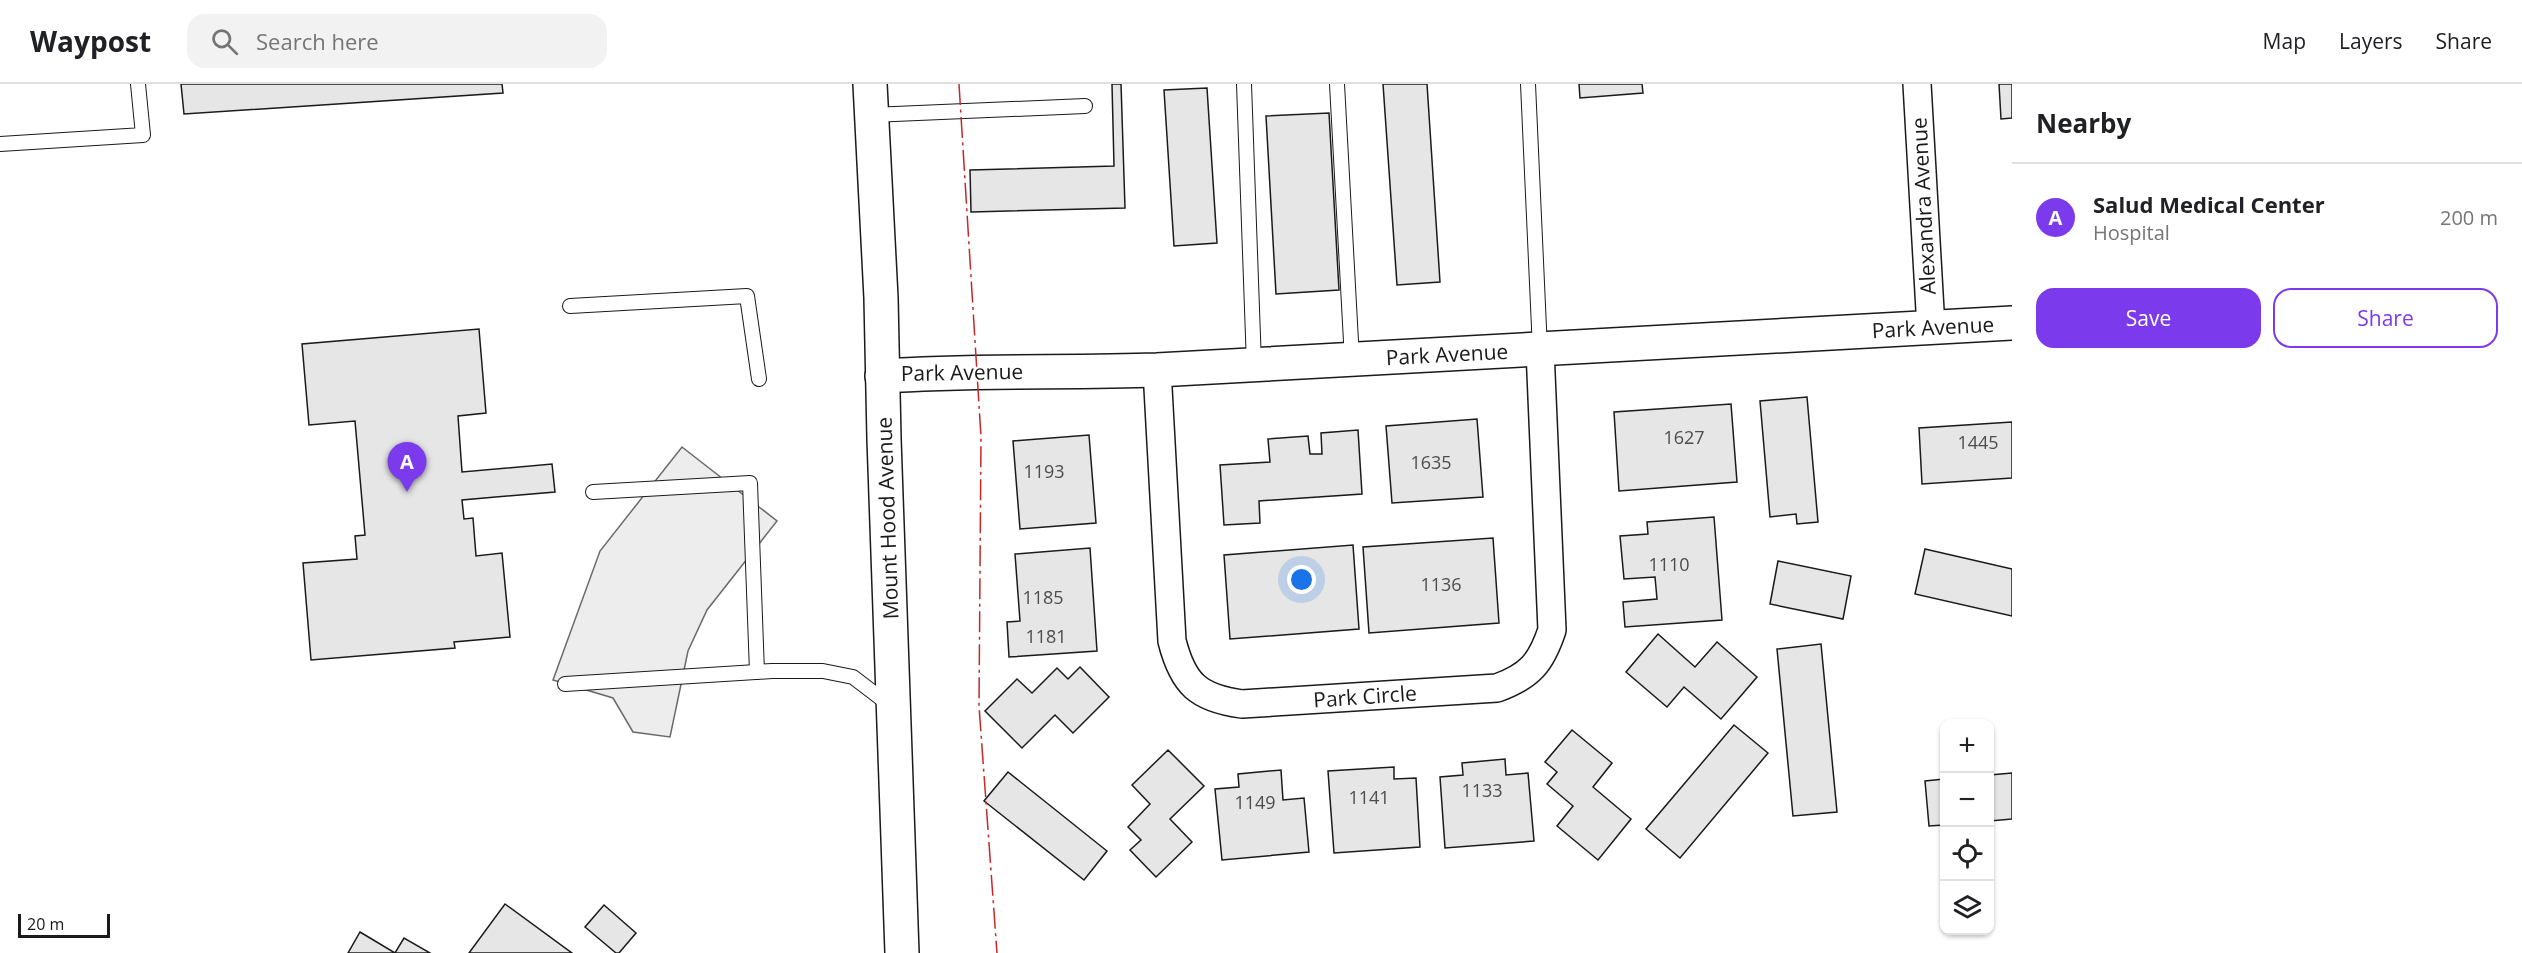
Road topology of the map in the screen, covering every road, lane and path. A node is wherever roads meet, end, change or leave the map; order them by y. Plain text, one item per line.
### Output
1 (138, 84) edge
2 (1244, 84) edge
3 (1337, 84) edge
4 (1528, 84) edge
5 (1917, 84) edge
6 (870, 100) edge
7 (1085, 106) dead end
8 (0, 144) edge
9 (570, 306) dead end
10 (2012, 323) edge
11 (1931, 328) junction
12 (1540, 350) junction
13 (1352, 360) junction
14 (1254, 365) junction
15 (1157, 370) junction
16 (882, 375) junction
17 (759, 379) dead end
18 (593, 492) dead end
19 (757, 672) junction
20 (565, 684) dead end
21 (895, 709) junction
22 (902, 953) edge

1 - 8 lane
2 - 14 lane
3 - 13 lane
4 - 12 lane
5 - 11 street, Alexandra Avenue
6 - 7 lane
6 - 16 street, Mount Hood Avenue
9 - 17 lane
10 - 11 street, Park Avenue
11 - 12 street, Park Avenue
12 - 13 street, Park Avenue
12 - 15 street, Park Circle
13 - 14 street, Park Avenue
14 - 15 street, Park Avenue
15 - 16 street, Park Avenue
16 - 21 street, Mount Hood Avenue
18 - 19 lane
19 - 20 lane
19 - 21 lane
21 - 22 street, Mount Hood Avenue

